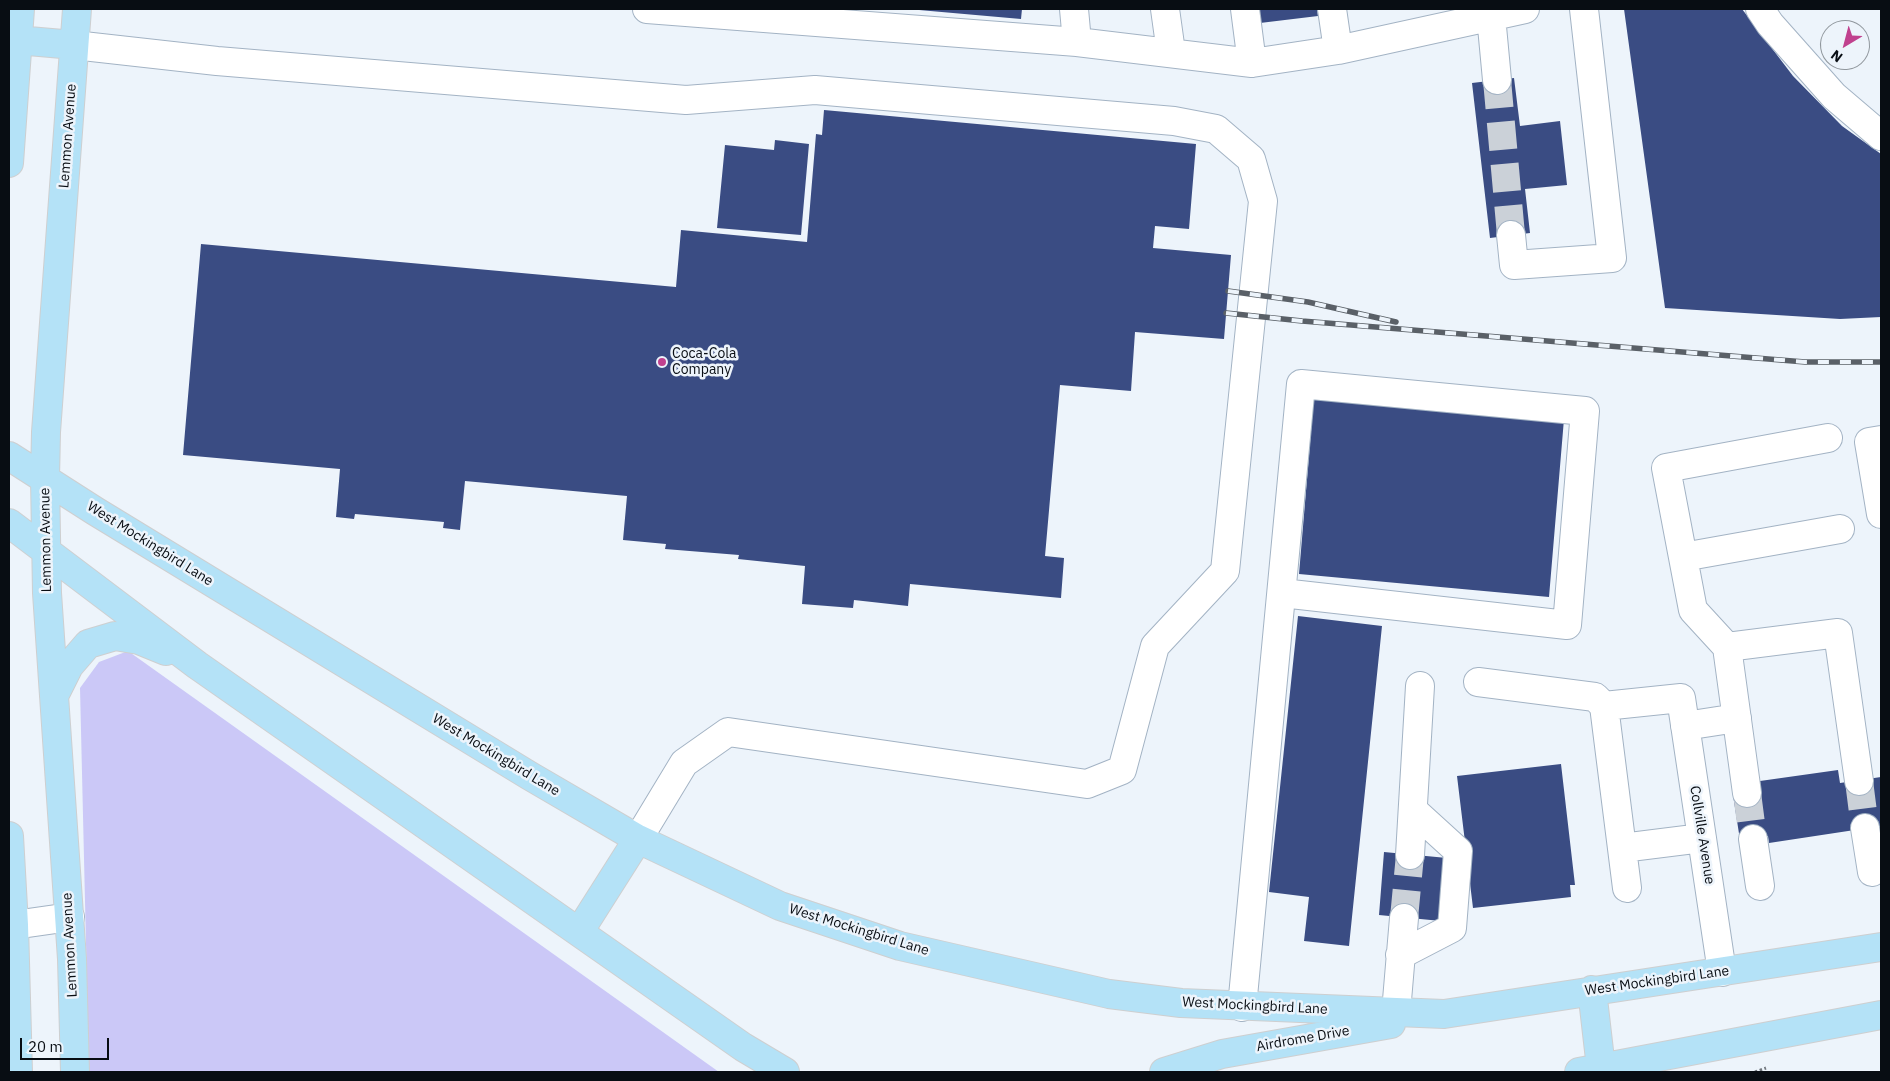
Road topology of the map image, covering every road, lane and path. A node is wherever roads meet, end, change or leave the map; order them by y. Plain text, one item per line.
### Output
1 (20, 9) edge
2 (77, 9) edge
3 (1074, 9) edge
4 (1165, 9) edge
5 (1245, 9) edge
6 (1332, 9) edge
7 (1525, 9) edge
8 (1584, 9) edge
9 (1760, 9) edge
10 (665, 10) edge
11 (1491, 16) junction
12 (13, 39) edge
13 (1077, 42) junction
14 (74, 45) junction
15 (1338, 50) junction
16 (1171, 52) junction
17 (1252, 63) junction
18 (1497, 80) tunnel mouth
19 (1881, 136) edge
20 (9, 163) edge
21 (1511, 235) tunnel mouth
22 (1828, 438) dead end
23 (1881, 440) edge
24 (9, 456) edge
25 (45, 479) junction
26 (1881, 514) edge
27 (9, 523) edge
28 (1840, 529) dead end
29 (46, 551) junction
30 (1683, 557) junction
31 (1282, 593) junction
32 (1727, 648) junction
33 (197, 665) junction
34 (1478, 682) dead end
35 (1420, 686) dead end
36 (54, 696) junction
37 (1604, 706) junction
38 (1737, 718) junction
39 (1685, 726) junction
40 (1858, 781) tunnel mouth
41 (1747, 793) tunnel mouth
42 (1414, 810) junction
43 (1865, 828) tunnel mouth
44 (9, 836) edge
45 (1702, 838) junction
46 (638, 839) junction
47 (1753, 839) tunnel mouth
48 (1622, 848) junction
49 (1410, 855) tunnel mouth
50 (1872, 872) dead end
51 (1760, 886) dead end
52 (1627, 888) dead end
53 (70, 917) junction
54 (1404, 918) tunnel mouth
55 (12, 927) edge
56 (579, 932) junction
57 (1881, 947) edge
58 (1400, 954) junction
59 (1722, 972) junction
60 (1592, 990) junction
61 (1242, 1007) junction
62 (1396, 1012) junction
63 (1444, 1014) junction
64 (1881, 1015) edge
65 (743, 1047) junction
66 (1594, 1071) edge
67 (18, 1072) edge
68 (75, 1072) edge
69 (765, 1072) edge
70 (785, 1072) edge
71 (1164, 1072) edge

1 - 12 main road
2 - 14 main road, Lemmon Avenue
3 - 13 street
4 - 16 street
5 - 17 street
6 - 15 street
7 - 11 street
8 - 21 street
9 - 19 street
10 - 13 street
11 - 15 street
11 - 18 street
12 - 14 main road
12 - 20 main road
13 - 16 street
14 - 25 main road, Lemmon Avenue
14 - 46 street
15 - 17 street
16 - 17 street
22 - 30 street
23 - 26 street
24 - 25 main road, West Mockingbird Lane
25 - 29 main road, Lemmon Avenue
25 - 46 main road, West Mockingbird Lane
27 - 29 main road
28 - 30 street
29 - 33 main road
29 - 36 main road, Lemmon Avenue
30 - 32 street
31 - 31 street
31 - 61 street
32 - 38 street
32 - 40 street
33 - 36 main road
33 - 56 main road
34 - 37 street
35 - 42 street
36 - 53 main road, Lemmon Avenue
37 - 39 street, Collville Avenue
37 - 48 street
38 - 39 street
38 - 41 street
39 - 45 street, Collville Avenue
42 - 49 street
42 - 58 street
43 - 50 street
44 - 55 main road
45 - 48 street
45 - 59 street, Collville Avenue
46 - 56 main road
46 - 61 main road, West Mockingbird Lane
47 - 51 street
48 - 52 street
53 - 55 street
53 - 68 main road, Lemmon Avenue
54 - 58 street
55 - 67 main road
56 - 65 main road
57 - 59 main road, West Mockingbird Lane
58 - 62 street
59 - 60 main road, West Mockingbird Lane
60 - 63 main road, West Mockingbird Lane
60 - 66 main road
61 - 62 main road, West Mockingbird Lane
62 - 63 main road, West Mockingbird Lane
63 - 71 main road, Airdrome Drive
64 - 66 main road
65 - 69 main road
65 - 70 main road

